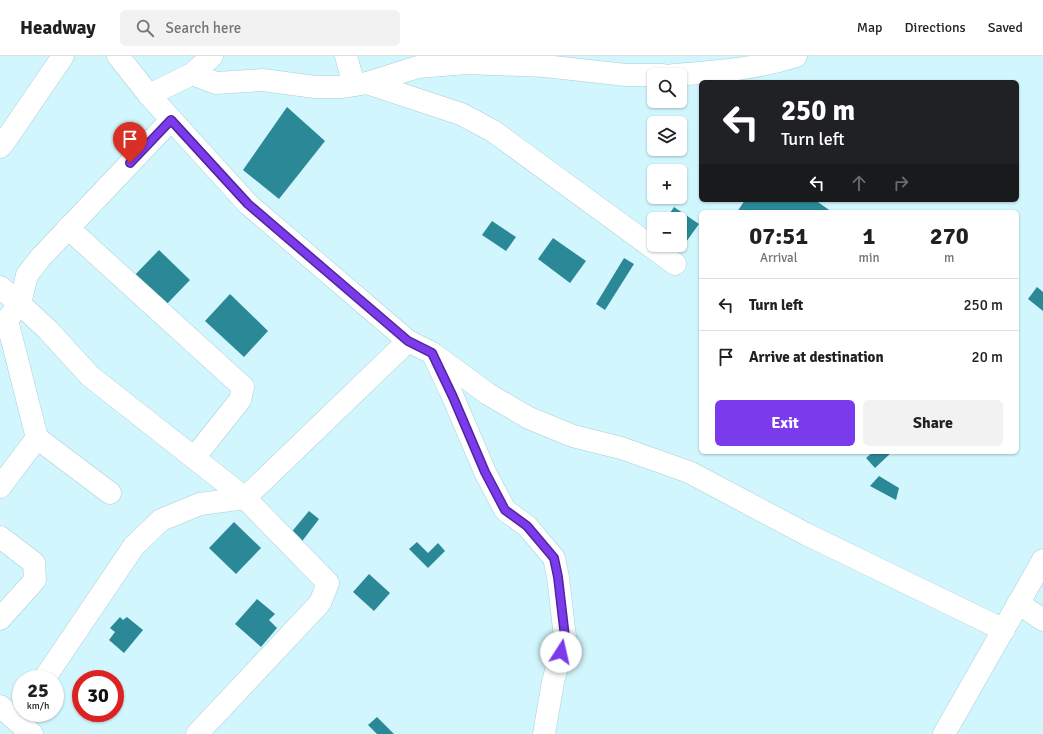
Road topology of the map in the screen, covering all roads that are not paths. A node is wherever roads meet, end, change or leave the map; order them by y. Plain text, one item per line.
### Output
1 (63, 56) edge
2 (118, 56) edge
3 (212, 56) edge
4 (346, 56) edge
5 (796, 56) edge
6 (192, 74) junction
7 (687, 74) edge
8 (647, 75) edge
9 (360, 84) junction
10 (149, 95) junction
11 (171, 120) junction
12 (0, 147) edge
13 (68, 228) junction
14 (675, 264) dead end
15 (0, 287) edge
16 (9, 317) edge
17 (408, 341) junction
18 (432, 353) junction
19 (37, 438) junction
20 (194, 458) junction
21 (0, 487) edge
22 (110, 493) dead end
23 (245, 498) junction
24 (0, 537) edge
25 (1043, 560) edge
26 (1018, 604) junction
27 (0, 618) edge
28 (1043, 620) edge
29 (1004, 630) junction
30 (50, 670) edge
31 (949, 732) edge
32 (197, 734) edge
33 (544, 734) edge

1 - 12 street
2 - 10 street
3 - 6 street
4 - 9 street
5 - 7 street
6 - 9 street
6 - 10 street
8 - 9 street
9 - 14 street
10 - 11 street
11 - 13 street
11 - 17 street
13 - 16 street
13 - 20 street
15 - 16 street
16 - 19 street
16 - 20 street
17 - 18 street
17 - 23 street
18 - 29 street
18 - 33 street
19 - 21 street
19 - 22 street
20 - 23 street
23 - 30 street
23 - 32 street
24 - 27 street
25 - 26 street
26 - 28 street
26 - 29 street
29 - 31 street

